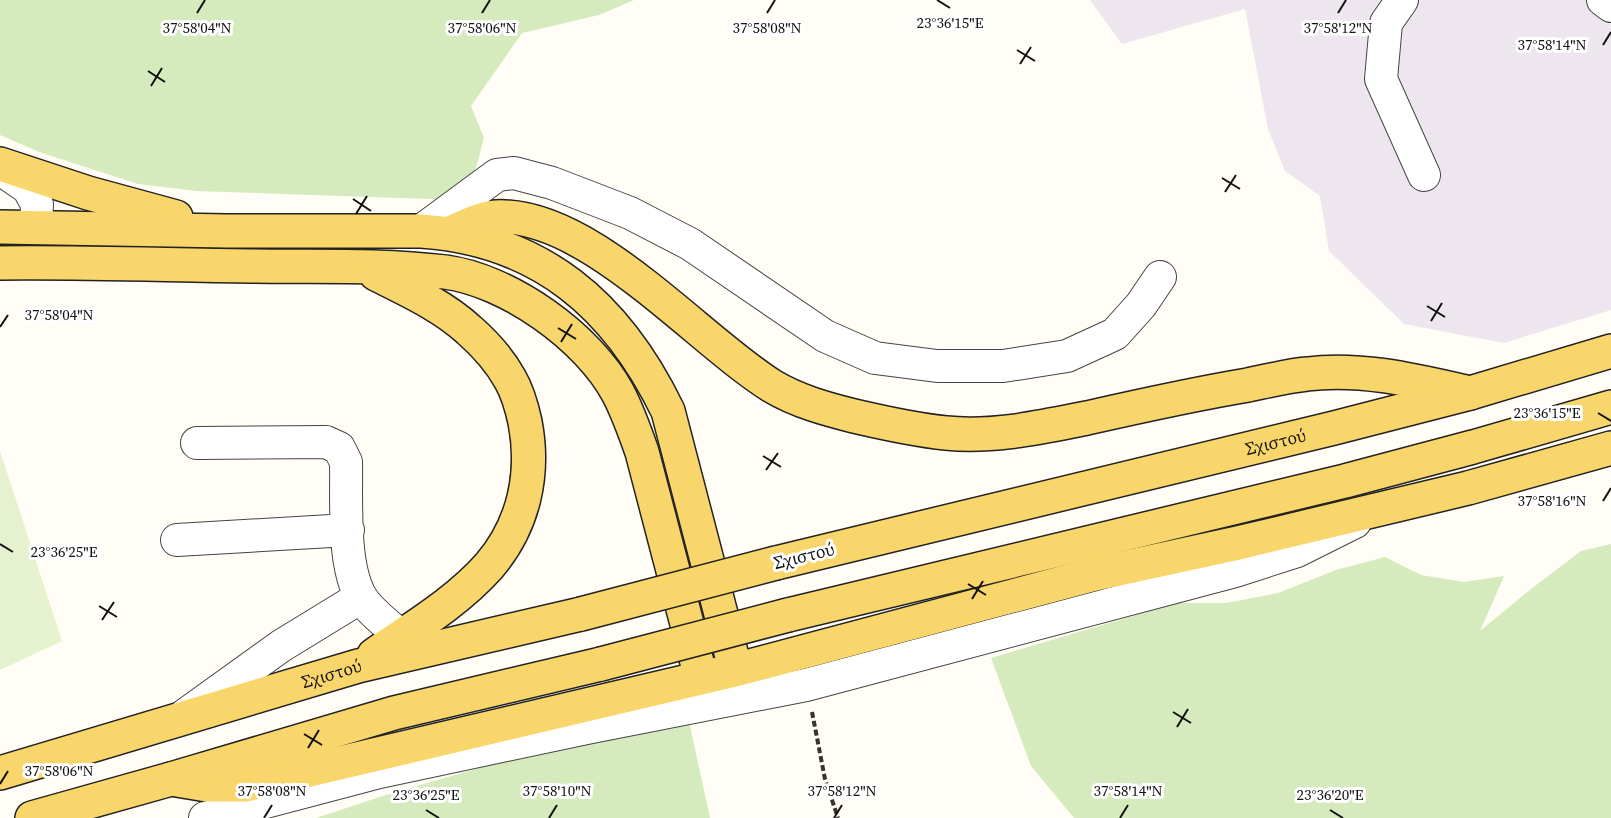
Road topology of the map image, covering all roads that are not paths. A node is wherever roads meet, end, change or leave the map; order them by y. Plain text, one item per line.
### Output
1 (1402, 0) edge
2 (1604, 0) edge
3 (1611, 6) edge
4 (0, 167) edge
5 (1424, 175) dead end
6 (36, 226) junction
7 (0, 227) edge
8 (227, 231) junction
9 (436, 232) junction
10 (0, 263) edge
11 (364, 267) junction
12 (1160, 277) dead end
13 (1611, 351) edge
14 (1470, 393) junction
15 (1611, 407) edge
16 (197, 443) dead end
17 (1611, 448) edge
18 (1381, 509) junction
19 (348, 530) junction
20 (177, 540) dead end
21 (361, 597) junction
22 (400, 636) junction
23 (358, 666) junction
24 (735, 670) junction
25 (701, 677) junction
26 (180, 719) junction
27 (0, 773) edge
28 (171, 779) junction
29 (32, 818) edge
30 (205, 818) edge

1 - 5 street
2 - 3 street
4 - 6 street
4 - 8 main road
6 - 7 main road
6 - 8 main road
8 - 9 main road
9 - 12 street
9 - 14 main road
9 - 24 main road
10 - 11 main road
11 - 22 main road
11 - 25 main road
13 - 14 main road, Σχιστού
14 - 23 main road, Σχιστού, bridge
15 - 28 main road, bridge
16 - 19 street
17 - 18 main road
18 - 24 main road
18 - 30 street
19 - 20 street
19 - 21 street
21 - 22 street
21 - 26 street
22 - 23 main road
23 - 26 main road, Σχιστού
24 - 25 main road
25 - 28 main road
26 - 27 main road, Σχιστού
28 - 29 main road

